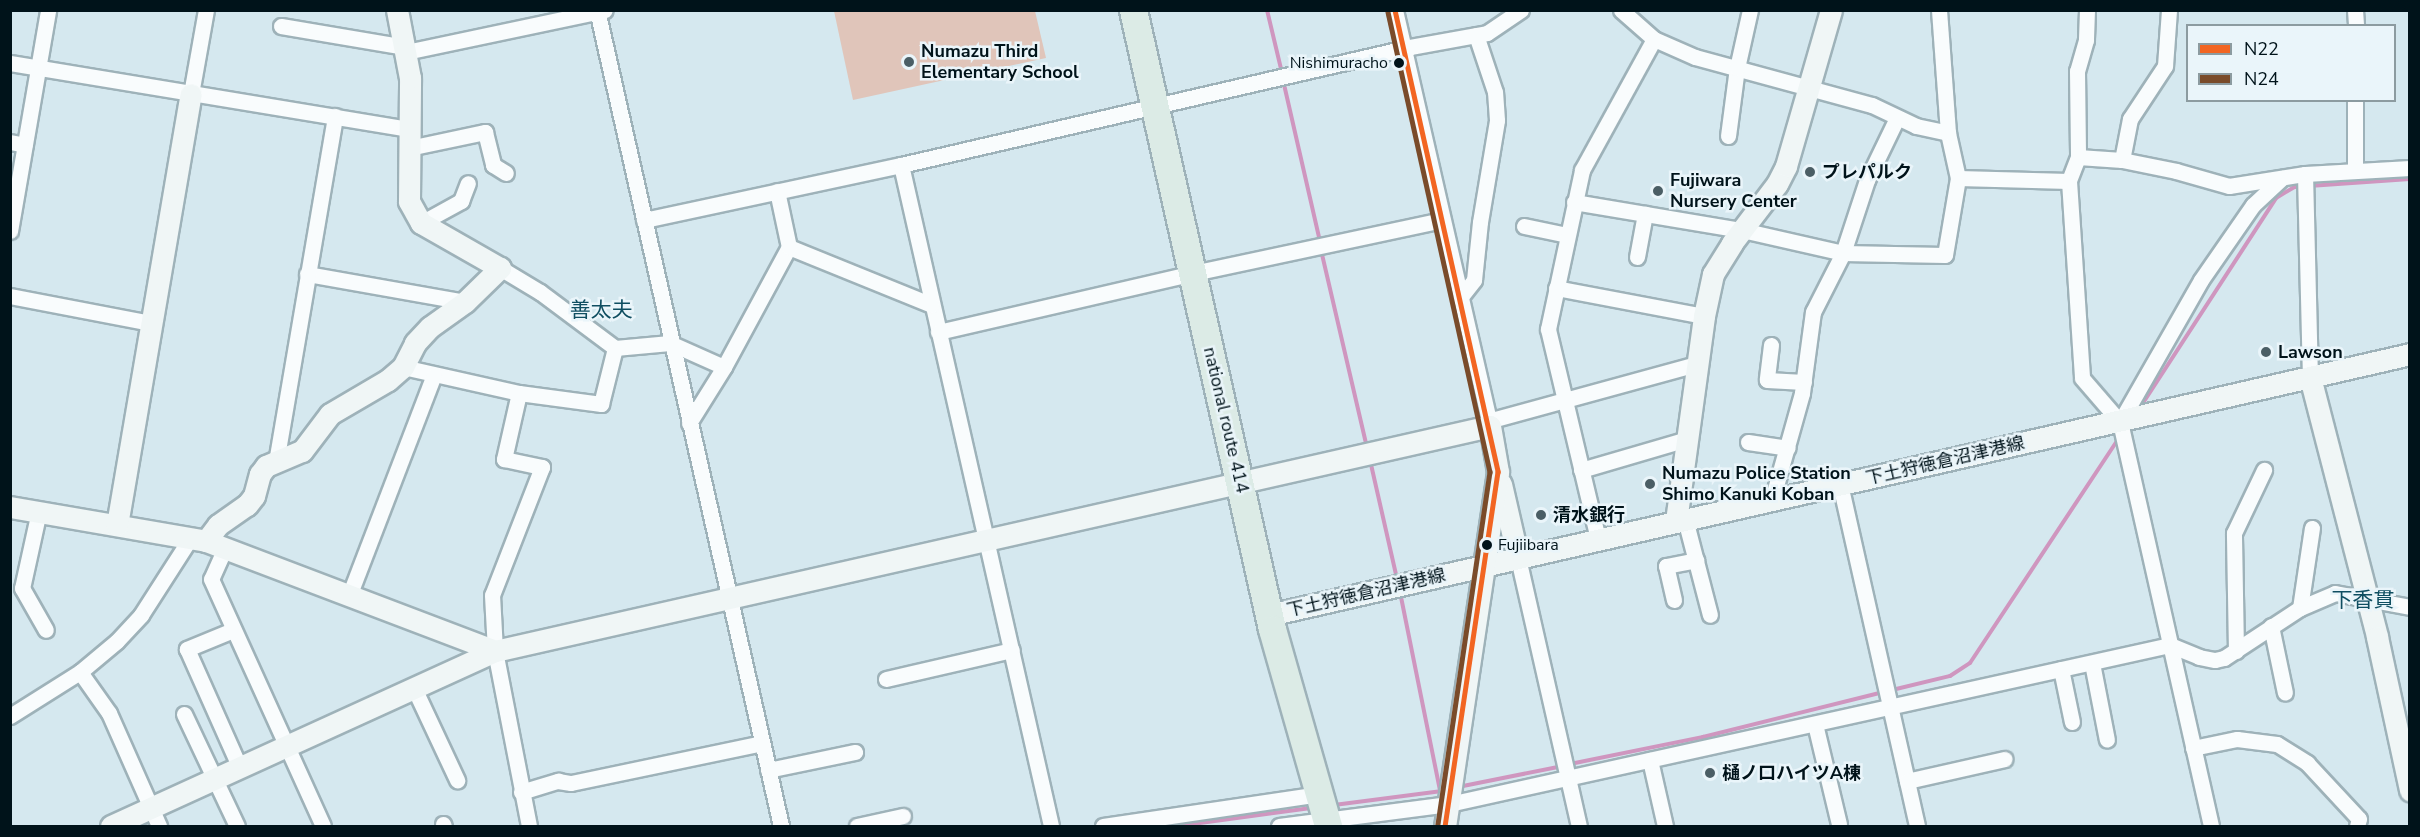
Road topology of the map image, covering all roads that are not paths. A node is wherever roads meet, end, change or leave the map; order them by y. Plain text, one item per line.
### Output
1 (48, 10) edge
2 (206, 10) edge
3 (397, 10) edge
4 (1133, 10) edge
5 (1395, 10) edge
6 (1521, 10) edge
7 (1621, 10) edge
8 (1750, 10) edge
9 (1831, 10) edge
10 (1938, 10) edge
11 (2087, 10) edge
12 (2169, 10) edge
13 (600, 11) edge
14 (281, 26) dead end
15 (1476, 35) junction
16 (1654, 39) junction
17 (1404, 49) junction
18 (406, 50) junction
19 (10, 63) edge
20 (39, 68) junction
21 (1737, 68) junction
22 (1809, 86) junction
23 (191, 94) junction
24 (2355, 102) edge
25 (1154, 105) junction
26 (335, 116) junction
27 (1897, 118) junction
28 (1948, 133) junction
29 (1728, 136) dead end
30 (409, 138) junction
31 (18, 143) edge
32 (2078, 157) junction
33 (2122, 160) junction
34 (901, 165) junction
35 (2409, 168) edge
36 (2355, 171) junction
37 (506, 173) dead end
38 (2305, 174) junction
39 (1958, 177) junction
40 (2282, 178) junction
41 (2069, 181) junction
42 (468, 183) dead end
43 (777, 191) junction
44 (1574, 202) junction
45 (1645, 214) junction
46 (644, 220) junction
47 (1442, 220) junction
48 (421, 223) junction
49 (1524, 226) dead end
50 (1742, 230) junction
51 (10, 231) edge
52 (1568, 235) junction
53 (789, 247) junction
54 (1843, 254) junction
55 (1637, 257) dead end
56 (500, 268) junction
57 (1193, 273) junction
58 (307, 274) junction
59 (1556, 288) junction
60 (10, 297) edge
61 (1460, 298) junction
62 (465, 302) junction
63 (932, 305) junction
64 (1704, 316) junction
65 (150, 323) junction
66 (938, 332) junction
67 (670, 344) junction
68 (1771, 345) dead end
69 (615, 348) junction
70 (2409, 354) edge
71 (1697, 364) junction
72 (402, 367) junction
73 (724, 368) junction
74 (434, 375) junction
75 (2310, 377) junction
76 (1804, 382) junction
77 (519, 393) junction
78 (1565, 401) junction
79 (2120, 422) junction
80 (689, 423) junction
81 (1489, 423) junction
82 (1687, 439) junction
83 (1748, 442) dead end
84 (1788, 448) junction
85 (276, 462) junction
86 (1581, 470) junction
87 (2264, 470) dead end
88 (1498, 472) junction
89 (1240, 483) junction
90 (1840, 484) junction
91 (1772, 500) junction
92 (10, 507) edge
93 (39, 511) junction
94 (1681, 520) junction
95 (117, 525) junction
96 (2312, 528) dead end
97 (1598, 539) junction
98 (986, 540) junction
99 (207, 542) junction
100 (1518, 558) junction
101 (1696, 560) junction
102 (1485, 565) junction
103 (349, 596) junction
104 (729, 598) junction
105 (2366, 598) junction
106 (1674, 600) dead end
107 (2409, 607) edge
108 (2300, 608) junction
109 (1269, 615) junction
110 (1710, 615) dead end
111 (2271, 626) junction
112 (46, 630) dead end
113 (233, 630) junction
114 (2170, 645) junction
115 (1012, 650) junction
116 (495, 651) junction
117 (2236, 651) junction
118 (2092, 663) junction
119 (2061, 669) junction
120 (80, 672) junction
121 (886, 679) dead end
122 (414, 688) junction
123 (2285, 693) dead end
124 (1889, 703) junction
125 (184, 714) dead end
126 (10, 716) edge
127 (2072, 722) dead end
128 (1815, 724) junction
129 (2107, 740) dead end
130 (762, 743) junction
131 (286, 747) junction
132 (2193, 748) junction
133 (855, 752) dead end
134 (2005, 759) dead end
135 (1650, 760) junction
136 (240, 768) junction
137 (768, 770) junction
138 (1568, 777) junction
139 (214, 780) junction
140 (457, 780) dead end
141 (1907, 781) junction
142 (2409, 790) edge
143 (521, 792) junction
144 (1449, 804) junction
145 (1325, 813) edge
146 (903, 816) dead end
147 (155, 818) edge
148 (1839, 824) dead end
149 (111, 826) edge
150 (237, 826) edge
151 (323, 826) edge
152 (530, 826) edge
153 (781, 826) edge
154 (857, 826) edge
155 (1051, 826) edge
156 (1103, 826) edge
157 (1279, 826) edge
158 (1445, 826) edge
159 (1579, 826) edge
160 (1665, 826) edge
161 (1917, 826) edge
162 (2211, 826) edge
163 (2357, 826) edge

1 - 20 street
2 - 23 street
3 - 18 street
4 - 25 highway, national route 414
5 - 17 street
6 - 15 street
7 - 16 street
8 - 21 street
9 - 22 street
10 - 28 street
11 - 32 street
12 - 33 street
13 - 18 street
13 - 46 street
14 - 18 street
15 - 17 street
15 - 61 street
16 - 21 street
16 - 44 street
17 - 25 street
17 - 47 street
18 - 30 street
19 - 20 street
20 - 23 street
20 - 31 street
21 - 22 street
21 - 29 street
22 - 27 street
22 - 50 street
23 - 26 street
23 - 65 street
24 - 36 street
25 - 34 street
25 - 57 highway, national route 414
26 - 30 street
26 - 58 street
27 - 28 street
27 - 54 street
28 - 39 street
30 - 37 street
30 - 48 street
31 - 51 street
32 - 33 street
32 - 41 street
33 - 40 street
34 - 43 street
34 - 63 street
35 - 36 street
36 - 38 street
38 - 40 street
38 - 75 street
39 - 41 street
39 - 54 street
40 - 79 street
41 - 79 street
42 - 48 street
43 - 46 street
43 - 53 street
44 - 45 street
44 - 52 street
45 - 50 street
45 - 55 street
46 - 67 street
47 - 57 street
47 - 61 street
48 - 56 street
49 - 52 street
50 - 54 street
50 - 64 street
52 - 59 street
53 - 63 street
53 - 73 street
54 - 76 street
56 - 62 street
56 - 69 street
57 - 66 street
57 - 89 highway, national route 414
58 - 62 street
58 - 85 street
59 - 64 street
59 - 78 street
60 - 65 street
61 - 81 street
62 - 72 street
63 - 66 street
64 - 71 street
65 - 95 street
66 - 98 street
67 - 69 street
67 - 73 street
67 - 80 street
68 - 76 street
69 - 77 street
70 - 75 street, 下土狩徳倉沼津港線
71 - 78 street
71 - 82 street
72 - 74 street
72 - 85 street
73 - 80 street
74 - 77 street
74 - 103 street
75 - 79 street, 下土狩徳倉沼津港線
75 - 105 street
76 - 84 street
77 - 116 street
78 - 81 street
78 - 86 street
79 - 90 street, 下土狩徳倉沼津港線
79 - 114 street
80 - 104 street
81 - 88 street
81 - 89 street
82 - 86 street
82 - 94 street
83 - 84 street
84 - 91 street
85 - 99 street
86 - 97 street
87 - 117 street
88 - 100 street
88 - 102 street
89 - 98 street
89 - 109 highway, national route 414
90 - 91 street, 下土狩徳倉沼津港線
90 - 124 street
91 - 94 street, 下土狩徳倉沼津港線
92 - 93 street
93 - 95 street
93 - 112 street
94 - 97 street, 下土狩徳倉沼津港線
94 - 101 street
95 - 99 street
96 - 108 street
97 - 100 street, 下土狩徳倉沼津港線
98 - 104 street
98 - 115 street
99 - 103 street
99 - 113 street
99 - 120 street
100 - 102 street, 下土狩徳倉沼津港線
100 - 138 street
101 - 106 street
101 - 110 street
102 - 109 street, 下土狩徳倉沼津港線
102 - 144 street
103 - 116 street
104 - 116 street
104 - 130 street
105 - 107 street
105 - 108 street
105 - 142 street
108 - 111 street
109 - 145 highway, national route 414
111 - 117 street
111 - 123 street
113 - 131 street
113 - 136 street
114 - 117 street
114 - 118 street
114 - 132 street
115 - 121 street
115 - 155 street
116 - 122 street
116 - 143 street
118 - 119 street
118 - 129 street
119 - 124 street
119 - 127 street
120 - 126 street
120 - 147 street
122 - 131 street
122 - 140 street
124 - 128 street
124 - 141 street
125 - 139 street
128 - 135 street
128 - 148 street
130 - 137 street
130 - 143 street
131 - 136 street
131 - 151 street
132 - 162 street
132 - 163 street
133 - 137 street
134 - 141 street
135 - 138 street
135 - 160 street
136 - 139 street
137 - 153 street
138 - 144 street
138 - 159 street
139 - 147 street
139 - 150 street
141 - 161 street
143 - 152 street
144 - 145 street
144 - 158 street
145 - 156 street
145 - 157 street
146 - 154 street
147 - 149 street

